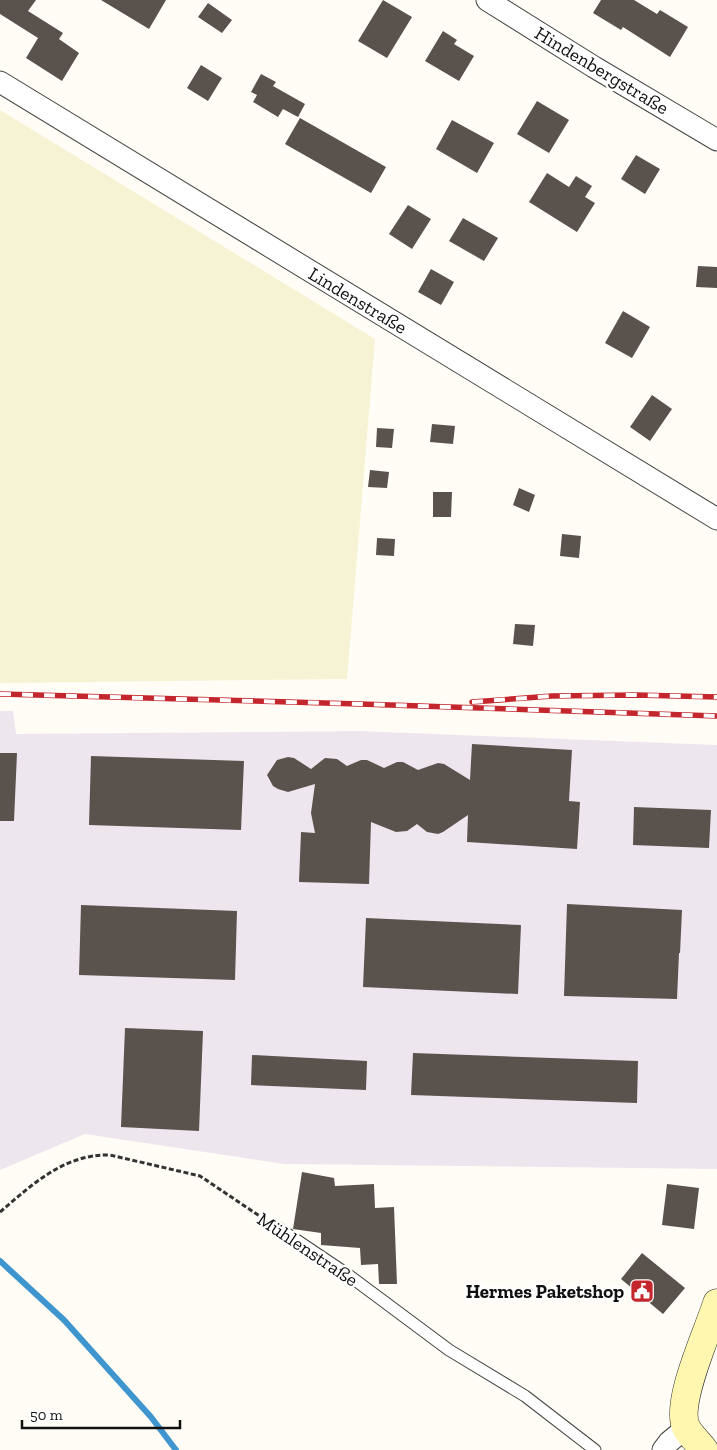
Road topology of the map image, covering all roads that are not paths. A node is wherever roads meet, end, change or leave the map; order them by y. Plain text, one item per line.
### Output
1 (487, 0) edge
2 (0, 82) edge
3 (717, 140) edge
4 (717, 519) edge
5 (277, 1227) road end
6 (717, 1302) edge
7 (686, 1428) junction
8 (595, 1450) edge
9 (663, 1450) edge
10 (704, 1450) edge

1 - 3 street, Hindenbergstraße
2 - 4 street, Lindenstraße
5 - 8 lane, Mühlenstraße
6 - 7 main road
7 - 9 street
7 - 10 main road

